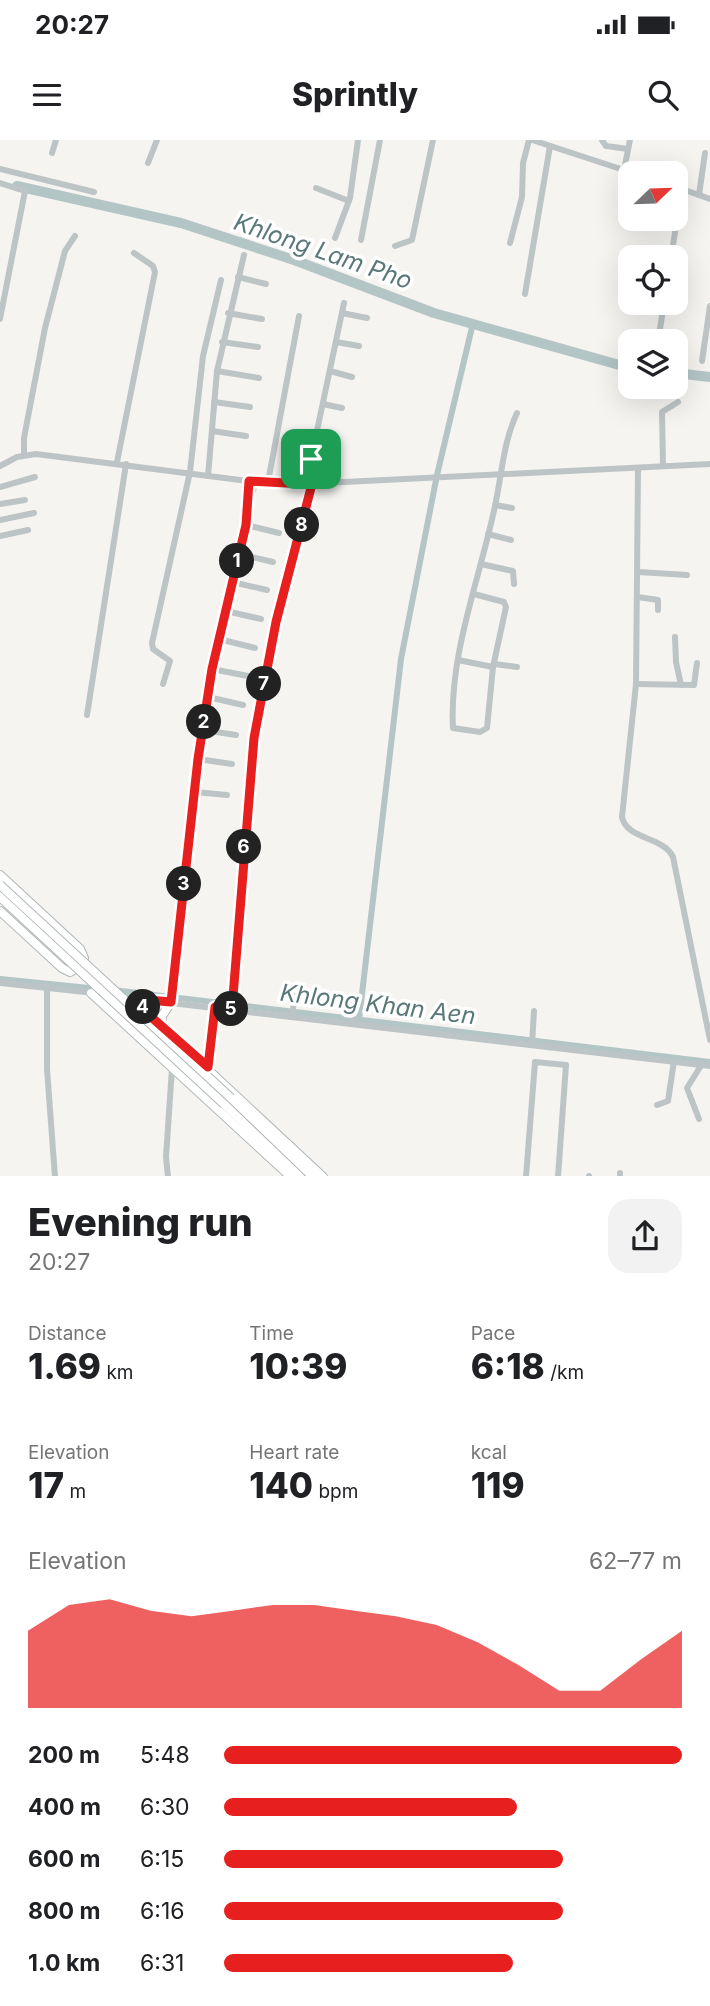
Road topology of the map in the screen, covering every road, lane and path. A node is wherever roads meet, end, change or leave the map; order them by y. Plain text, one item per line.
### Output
1 (57, 140) edge
2 (157, 140) edge
3 (358, 140) edge
4 (380, 140) edge
5 (433, 140) edge
6 (530, 140) edge
7 (602, 140) edge
8 (630, 140) edge
9 (550, 146) junction
10 (628, 149) junction
11 (52, 153) dead end
12 (705, 153) dead end
13 (626, 161) edge
14 (148, 163) dead end
15 (618, 168) edge
16 (0, 169) edge
17 (0, 183) edge
18 (316, 188) dead end
19 (688, 191) edge
20 (94, 192) dead end
21 (699, 195) junction
22 (710, 199) edge
23 (349, 201) junction
24 (75, 236) dead end
25 (335, 237) dead end
26 (361, 240) dead end
27 (510, 243) dead end
28 (395, 246) dead end
29 (134, 254) dead end
30 (244, 255) dead end
31 (238, 277) junction
32 (221, 280) dead end
33 (266, 284) dead end
34 (525, 294) dead end
35 (344, 303) dead end
36 (710, 306) edge
37 (228, 313) junction
38 (342, 313) junction
39 (662, 315) edge
40 (299, 316) dead end
41 (367, 318) dead end
42 (0, 319) edge
43 (262, 319) dead end
44 (660, 329) dead end
45 (222, 342) junction
46 (336, 342) junction
47 (359, 346) dead end
48 (258, 347) dead end
49 (702, 361) dead end
50 (217, 371) junction
51 (330, 371) junction
52 (352, 377) dead end
53 (258, 378) dead end
54 (214, 402) junction
55 (678, 402) dead end
56 (323, 404) junction
57 (250, 407) dead end
58 (342, 408) dead end
59 (517, 413) dead end
60 (212, 431) junction
61 (246, 436) dead end
62 (316, 436) junction
63 (337, 439) dead end
64 (24, 455) junction
65 (117, 462) junction
66 (127, 464) junction
67 (710, 464) edge
68 (663, 465) junction
69 (0, 466) edge
70 (638, 468) junction
71 (190, 472) junction
72 (502, 475) junction
73 (208, 476) junction
74 (35, 477) dead end
75 (253, 481) junction
76 (268, 482) junction
77 (308, 484) junction
78 (0, 487) edge
79 (25, 500) dead end
80 (0, 504) edge
81 (495, 505) junction
82 (512, 508) dead end
83 (34, 513) dead end
84 (0, 520) edge
85 (246, 525) junction
86 (28, 530) dead end
87 (279, 533) dead end
88 (488, 534) junction
89 (0, 536) edge
90 (511, 540) dead end
91 (239, 554) junction
92 (273, 562) dead end
93 (481, 564) junction
94 (638, 572) junction
95 (687, 575) dead end
96 (232, 582) junction
97 (514, 584) dead end
98 (267, 590) dead end
99 (474, 594) junction
100 (638, 597) junction
101 (658, 610) dead end
102 (226, 611) junction
103 (261, 619) dead end
104 (675, 637) dead end
105 (219, 639) junction
106 (255, 648) dead end
107 (458, 660) junction
108 (697, 663) dead end
109 (493, 665) junction
110 (517, 667) dead end
111 (212, 669) junction
112 (248, 676) dead end
113 (163, 684) dead end
114 (636, 684) junction
115 (681, 685) junction
116 (208, 697) junction
117 (243, 705) dead end
118 (87, 715) dead end
119 (203, 730) junction
120 (236, 735) dead end
121 (198, 759) junction
122 (232, 764) dead end
123 (195, 792) junction
124 (227, 795) dead end
125 (0, 875) edge
126 (0, 885) edge
127 (0, 897) edge
128 (0, 911) edge
129 (0, 983) edge
130 (47, 986) junction
131 (91, 993) junction
132 (172, 997) junction
133 (353, 997) dead end
134 (137, 999) junction
135 (295, 999) dead end
136 (215, 1007) junction
137 (232, 1009) junction
138 (534, 1011) dead end
139 (293, 1014) junction
140 (149, 1015) junction
141 (352, 1021) junction
142 (161, 1026) junction
143 (138, 1036) junction
144 (710, 1040) edge
145 (532, 1043) junction
146 (674, 1061) junction
147 (702, 1064) junction
148 (710, 1066) edge
149 (208, 1067) junction
150 (172, 1068) junction
151 (228, 1101) junction
152 (657, 1105) dead end
153 (699, 1119) dead end
154 (55, 1176) edge
155 (168, 1176) edge
156 (290, 1176) edge
157 (299, 1176) edge
158 (312, 1176) edge
159 (322, 1176) edge
160 (526, 1176) edge
161 (558, 1176) edge

1 - 11 street
2 - 14 street
3 - 23 street
4 - 26 street
5 - 28 street
6 - 9 street
6 - 27 street
7 - 10 street
8 - 10 street
9 - 15 street
9 - 34 street
10 - 13 street
12 - 21 street
16 - 20 street
17 - 42 street
18 - 23 street
19 - 21 street
21 - 22 street
23 - 25 street
24 - 64 street
29 - 65 street
30 - 31 street
31 - 33 street
31 - 37 street
32 - 71 street
35 - 38 street
36 - 49 street
37 - 43 street
37 - 45 street
38 - 41 street
38 - 46 street
39 - 44 street
40 - 76 street
45 - 48 street
45 - 50 street
46 - 47 street
46 - 51 street
50 - 53 street
50 - 54 street
51 - 52 street
51 - 56 street
54 - 57 street
54 - 60 street
55 - 68 street
56 - 58 street
56 - 62 street
59 - 72 street
60 - 61 street
60 - 73 street
62 - 63 street
62 - 77 street
64 - 65 street
64 - 69 street
65 - 66 street
66 - 71 street
66 - 118 street
67 - 68 street
68 - 70 street
70 - 72 street
70 - 94 street
71 - 73 street
71 - 113 street
72 - 77 street
72 - 81 street
73 - 75 street
74 - 78 street
75 - 76 street
75 - 85 street
76 - 77 street
77 - 137 street
79 - 80 street
81 - 82 street
81 - 88 street
83 - 84 street
85 - 87 street
85 - 91 street
86 - 89 street
88 - 90 street
88 - 93 street
91 - 92 street
91 - 96 street
93 - 97 street
93 - 99 street
94 - 95 street
94 - 100 street
96 - 98 street
96 - 102 street
99 - 107 street
99 - 109 street
100 - 101 street
100 - 114 street
102 - 103 street
102 - 105 street
104 - 115 street
105 - 106 street
105 - 111 street
107 - 109 street
107 - 109 street
108 - 115 street
109 - 110 street
111 - 112 street
111 - 116 street
114 - 115 street
114 - 144 street
116 - 117 street
116 - 119 street
119 - 120 street
119 - 121 street
121 - 122 street
121 - 123 street
123 - 124 street
123 - 132 street
125 - 128 main road
126 - 151 main road, bridge
127 - 151 main road, bridge
129 - 130 street
130 - 131 street
130 - 154 street
131 - 134 street
131 - 143 main road
132 - 134 street
132 - 136 street
132 - 142 main road
133 - 141 street
134 - 140 main road
135 - 139 street
136 - 137 street
136 - 149 street
137 - 139 street
138 - 145 street
139 - 141 street
140 - 142 main road
140 - 143 main road
141 - 145 street
142 - 149 main road
143 - 150 main road
145 - 146 street
146 - 147 street
146 - 152 street
147 - 148 street
147 - 153 street
149 - 159 main road
150 - 155 street
150 - 156 main road
151 - 157 main road
151 - 158 main road
160 - 161 street

